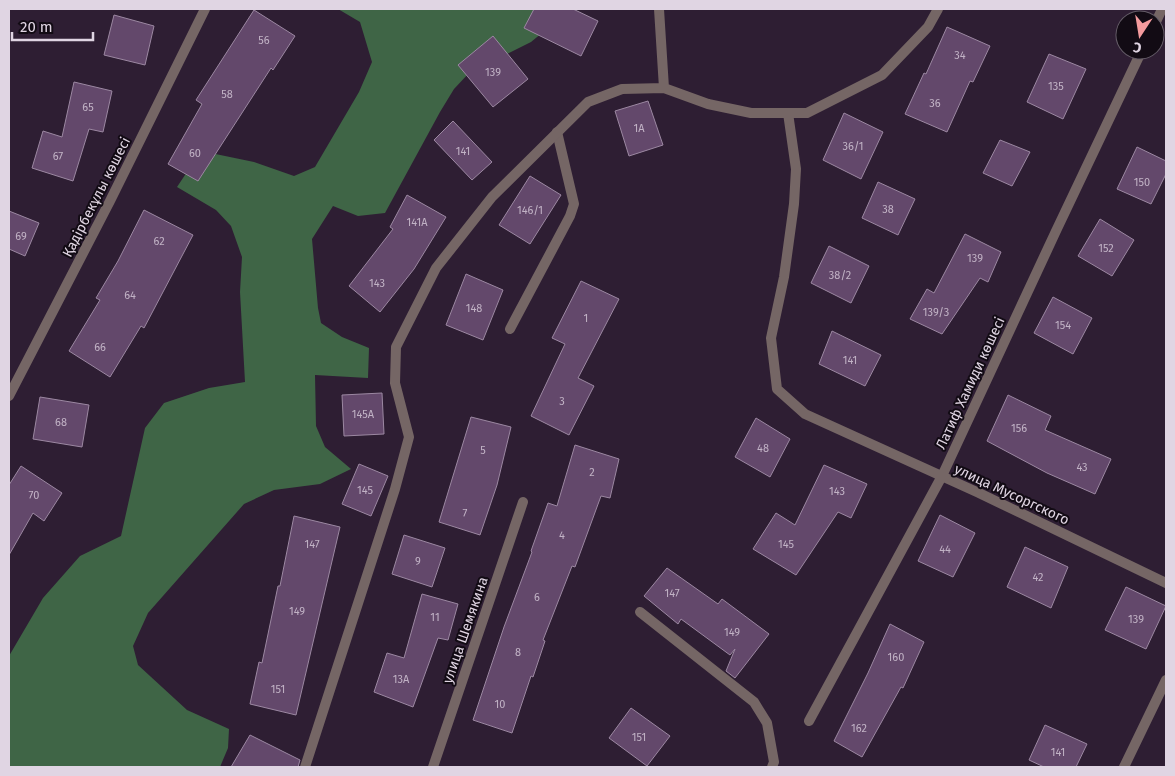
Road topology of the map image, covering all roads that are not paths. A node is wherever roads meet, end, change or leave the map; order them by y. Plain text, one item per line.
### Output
1 (205, 9) edge
2 (659, 9) edge
3 (938, 9) edge
4 (1137, 60) edge
5 (664, 88) junction
6 (788, 113) junction
7 (557, 132) junction
8 (510, 329) dead end
9 (9, 396) edge
10 (942, 476) junction
11 (523, 502) dead end
12 (1166, 583) edge
13 (640, 612) dead end
14 (1166, 680) edge
15 (809, 722) dead end
16 (773, 765) edge
17 (305, 767) edge
18 (433, 767) edge
19 (1124, 767) edge

1 - 9 street, Қадірбекұлы көшесі
2 - 5 street
3 - 6 street
4 - 10 street, Латиф Хамиди көшесі
5 - 6 street
5 - 7 street
6 - 10 street, улица Мусоргского
7 - 8 street
7 - 17 street
10 - 12 street, улица Мусоргского
10 - 15 street, Латиф Хамиди көшесі
11 - 18 street, улица Шемякина
13 - 16 street
14 - 19 street

